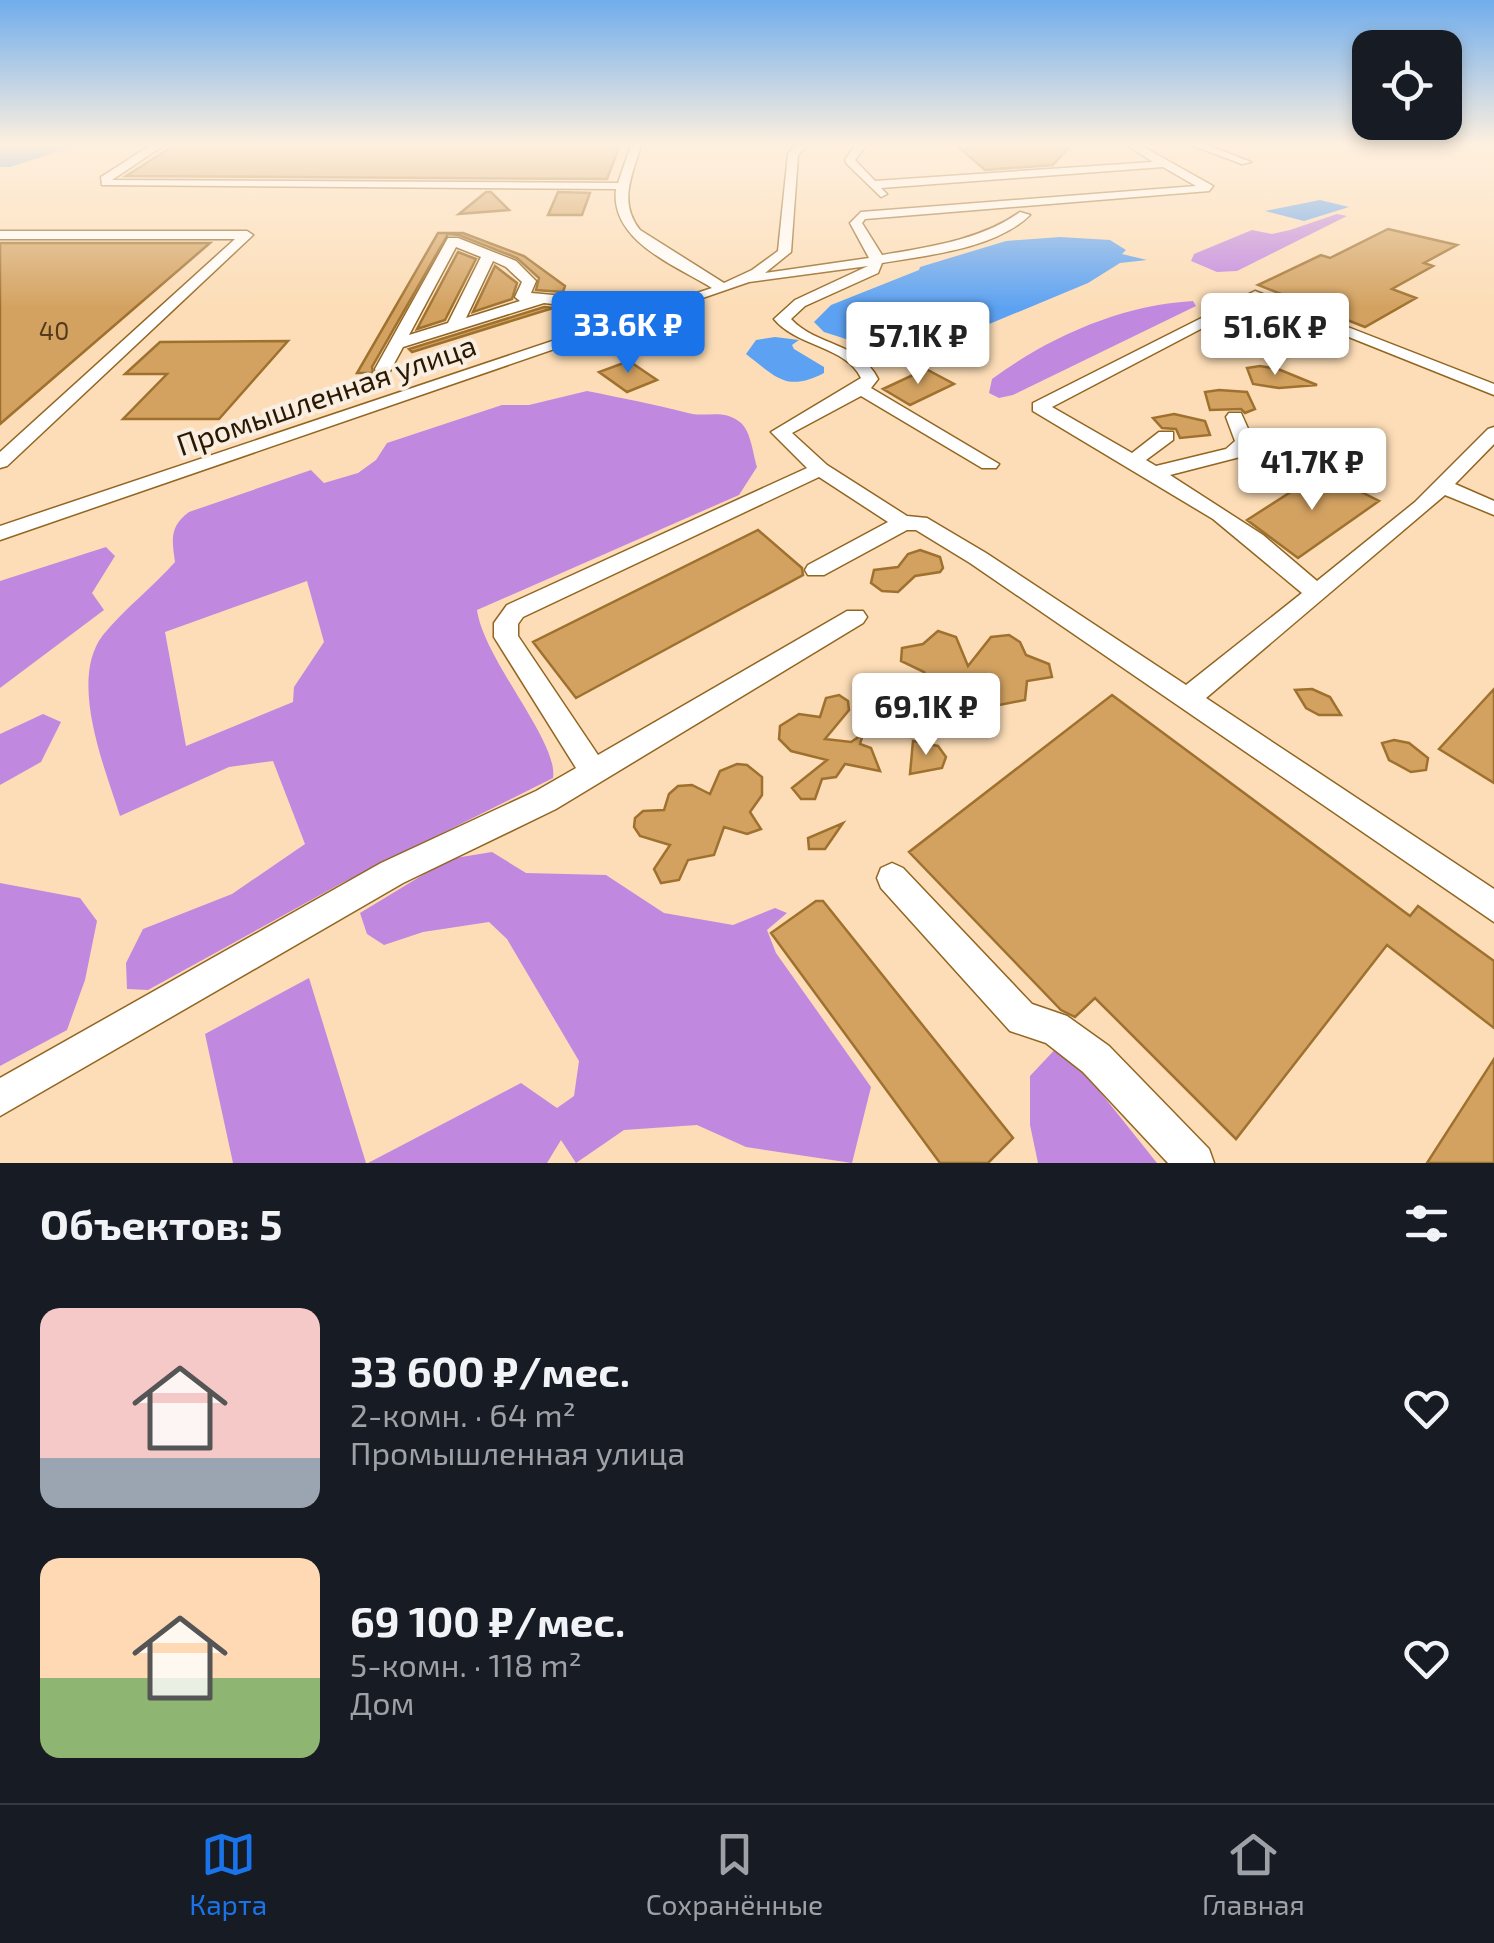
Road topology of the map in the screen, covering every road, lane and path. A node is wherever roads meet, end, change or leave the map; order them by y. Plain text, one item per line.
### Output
1 (620, 199) edge
2 (789, 199) edge
3 (886, 199) edge
4 (1118, 199) edge
5 (1169, 199) edge
6 (898, 211) junction
7 (1024, 215) junction
8 (860, 230) junction
9 (0, 235) edge
10 (966, 240) junction
11 (489, 255) junction
12 (877, 259) junction
13 (864, 278) junction
14 (742, 280) junction
15 (723, 290) junction
16 (520, 302) junction
17 (652, 314) junction
18 (454, 326) junction
19 (398, 344) junction
20 (1494, 366) edge
21 (384, 369) dead end
22 (1474, 380) junction
23 (861, 389) junction
24 (1494, 390) edge
25 (1235, 417) dead end
26 (1494, 433) edge
27 (1166, 436) dead end
28 (0, 462) edge
29 (1132, 462) junction
30 (990, 464) dead end
31 (820, 469) junction
32 (1151, 473) junction
33 (1443, 486) junction
34 (1494, 509) edge
35 (903, 523) junction
36 (0, 533) edge
37 (816, 570) dead end
38 (1315, 592) junction
39 (855, 618) dead end
40 (1187, 699) junction
41 (592, 770) junction
42 (892, 878) dead end
43 (1494, 908) edge
44 (0, 1098) edge
45 (1195, 1163) edge

1 - 15 street
2 - 14 street, Промышленная улица
3 - 6 street
4 - 6 street
5 - 7 street
6 - 8 street
7 - 8 street
7 - 10 street
8 - 12 street
9 - 28 street
10 - 12 street
10 - 13 street
11 - 16 street
11 - 18 street
11 - 19 street
12 - 13 street
12 - 14 street
13 - 23 street
14 - 15 street, Промышленная улица
15 - 17 street, Промышленная улица
16 - 17 street
16 - 18 street
17 - 36 street, Промышленная улица
18 - 19 street
19 - 21 street
20 - 22 street
22 - 24 street
22 - 29 street
23 - 30 street
23 - 31 street
25 - 32 street
26 - 33 street
27 - 29 street
29 - 32 street
31 - 35 street
31 - 41 street
32 - 38 street
33 - 34 street
33 - 38 street
35 - 37 street
35 - 40 street
38 - 40 street
39 - 41 street
40 - 43 street
41 - 44 street
42 - 45 street

